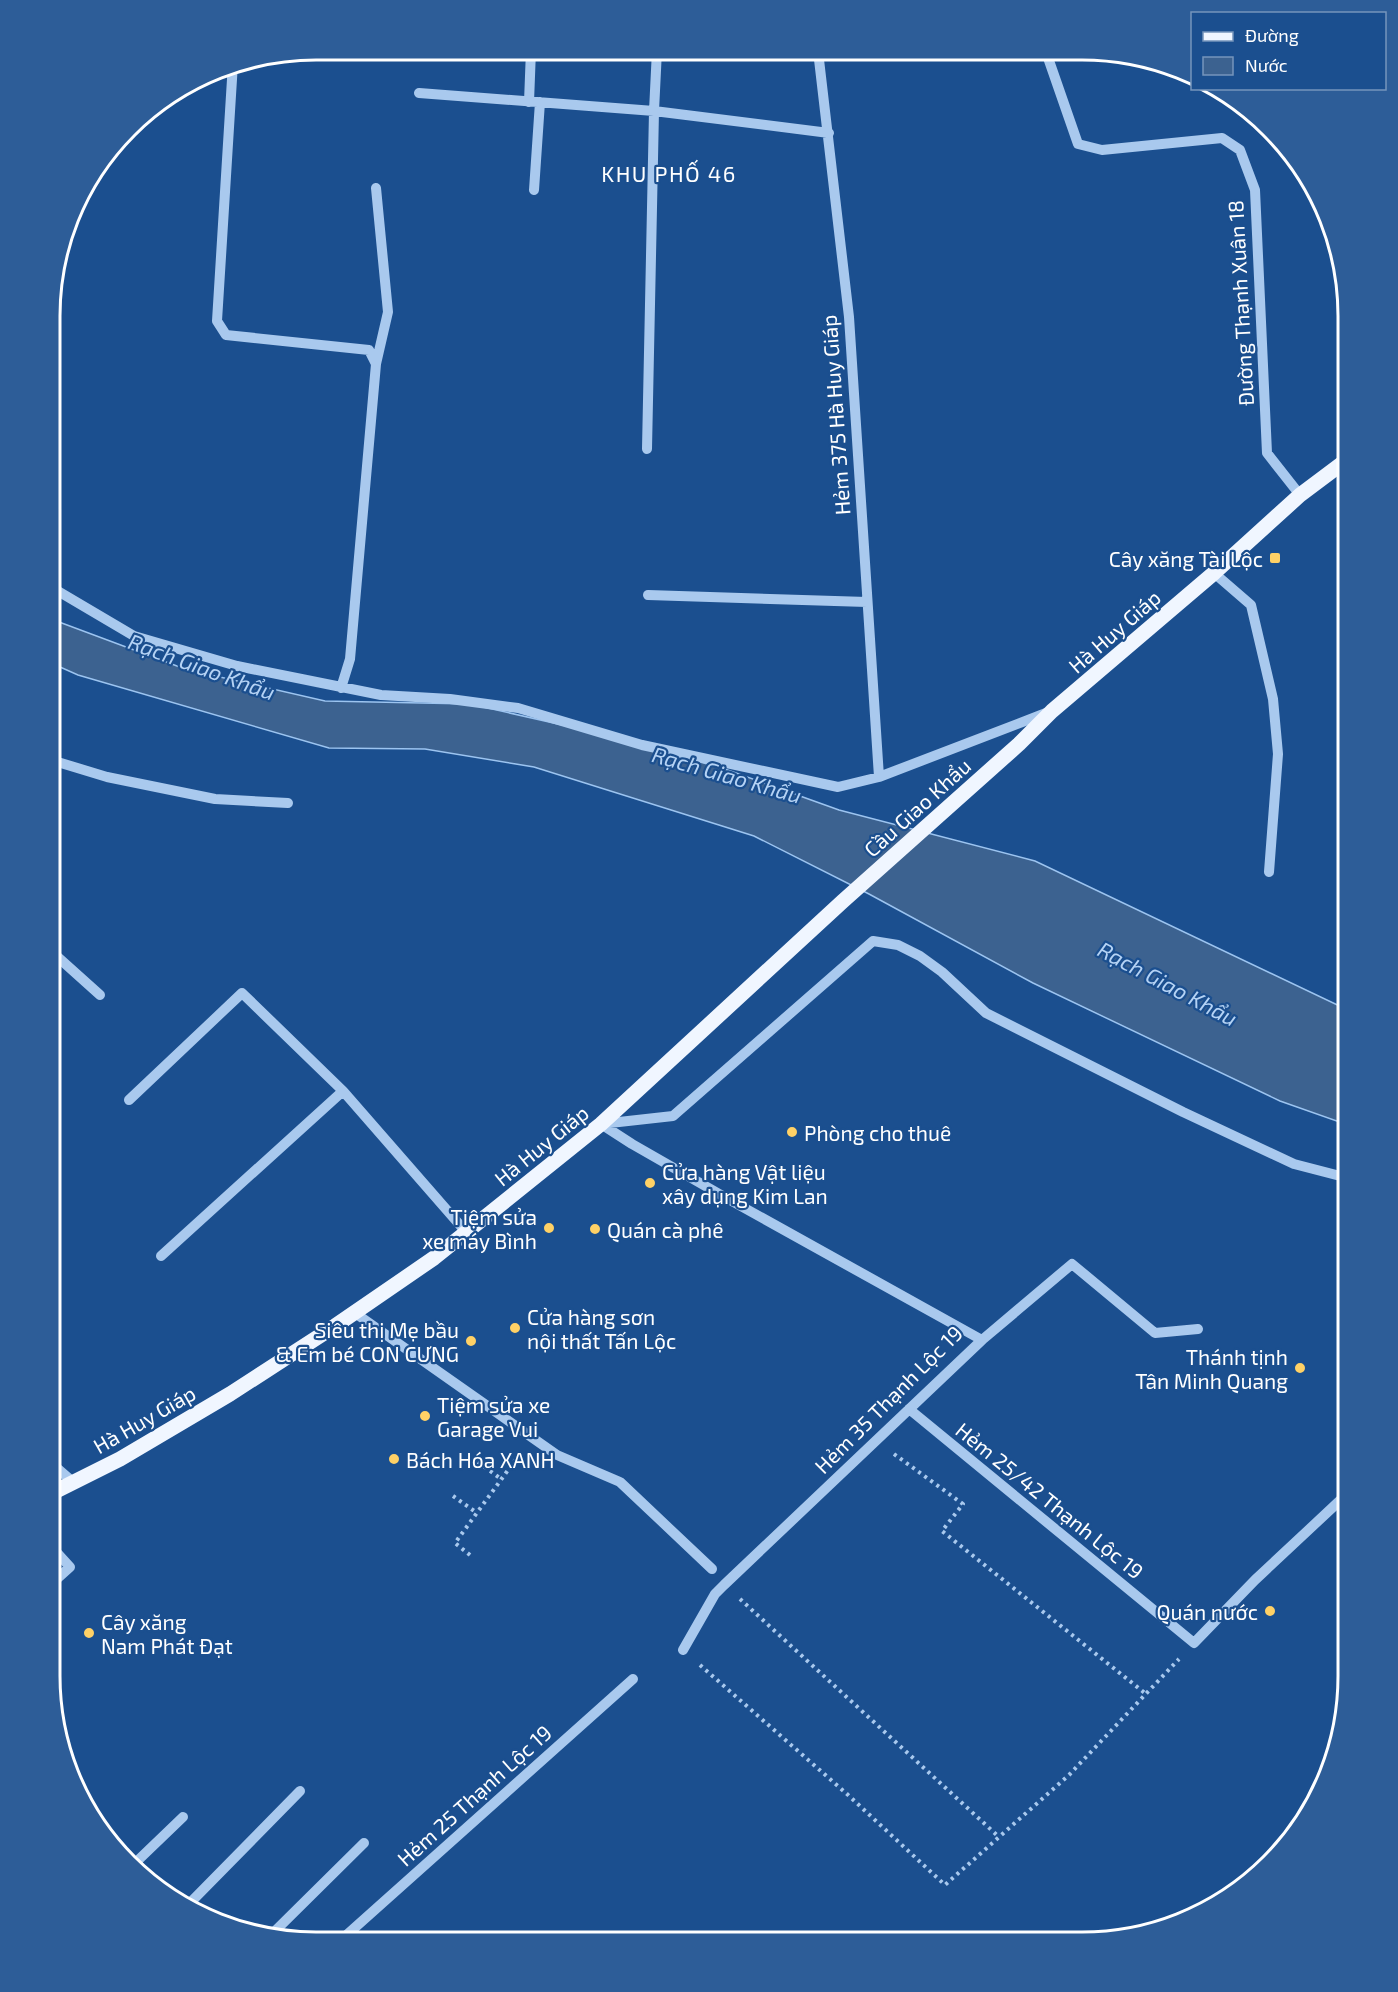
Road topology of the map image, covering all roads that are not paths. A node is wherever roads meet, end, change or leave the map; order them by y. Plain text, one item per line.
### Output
1 (532, 60) edge
2 (657, 60) edge
3 (819, 60) edge
4 (1049, 60) edge
5 (233, 74) edge
6 (418, 93) dead end
7 (534, 102) junction
8 (654, 111) junction
9 (828, 133) junction
10 (376, 188) dead end
11 (534, 190) dead end
12 (376, 364) junction
13 (647, 448) dead end
14 (1338, 466) edge
15 (1300, 495) junction
16 (1214, 573) junction
17 (60, 592) edge
18 (648, 595) dead end
19 (867, 602) junction
20 (341, 688) junction
21 (1052, 711) junction
22 (1019, 744) joint
23 (60, 763) edge
24 (879, 777) junction
25 (288, 803) dead end
26 (1269, 872) dead end
27 (843, 901) joint
28 (60, 959) edge
29 (100, 995) dead end
30 (343, 1091) junction
31 (129, 1100) dead end
32 (602, 1124) junction
33 (1338, 1175) edge
34 (466, 1232) junction
35 (161, 1256) dead end
36 (355, 1313) junction
37 (1198, 1329) dead end
38 (982, 1340) junction
39 (909, 1409) junction
40 (60, 1471) edge
41 (73, 1482) junction
42 (60, 1489) edge
43 (1338, 1501) edge
44 (60, 1556) edge
45 (712, 1569) dead end
46 (60, 1576) edge
47 (683, 1650) road end
48 (633, 1679) dead end
49 (300, 1791) dead end
50 (183, 1817) dead end
51 (364, 1843) dead end
52 (138, 1860) edge
53 (193, 1900) edge
54 (277, 1929) edge
55 (350, 1932) edge

1 - 7 street
2 - 8 street
3 - 9 street, Hẻm 375 Hà Huy Giáp
4 - 15 street, Đường Thạnh Xuân 18
5 - 12 street
6 - 7 street
7 - 8 street
7 - 11 street
8 - 9 street
8 - 13 street
9 - 19 street, Hẻm 375 Hà Huy Giáp
10 - 12 street
12 - 20 street
14 - 15 main road, Hà Huy Giáp
15 - 16 main road, Hà Huy Giáp
16 - 21 main road, Hà Huy Giáp
16 - 26 street
17 - 20 street
18 - 19 street
19 - 24 street, Hẻm 375 Hà Huy Giáp
20 - 24 street
21 - 22 main road, Hà Huy Giáp
21 - 24 street
22 - 27 main road, Cầu Giao Khẩu
23 - 25 street
27 - 32 main road, Hà Huy Giáp
28 - 29 street
30 - 31 street
30 - 34 street
30 - 35 street
32 - 33 street
32 - 34 main road, Hà Huy Giáp
32 - 38 street, Hẻm 35 Thạnh Lộc 19
34 - 36 main road, Hà Huy Giáp
36 - 41 main road, Hà Huy Giáp
36 - 45 street
37 - 38 street
38 - 39 street, Hẻm 35 Thạnh Lộc 19
39 - 43 street, Hẻm 25/42 Thạnh Lộc 19
39 - 47 street, Hẻm 35 Thạnh Lộc 19
40 - 41 street
41 - 42 main road, Hà Huy Giáp
44 - 46 street
48 - 55 street, Hẻm 25 Thạnh Lộc 19
49 - 53 street
50 - 52 street
51 - 54 street

